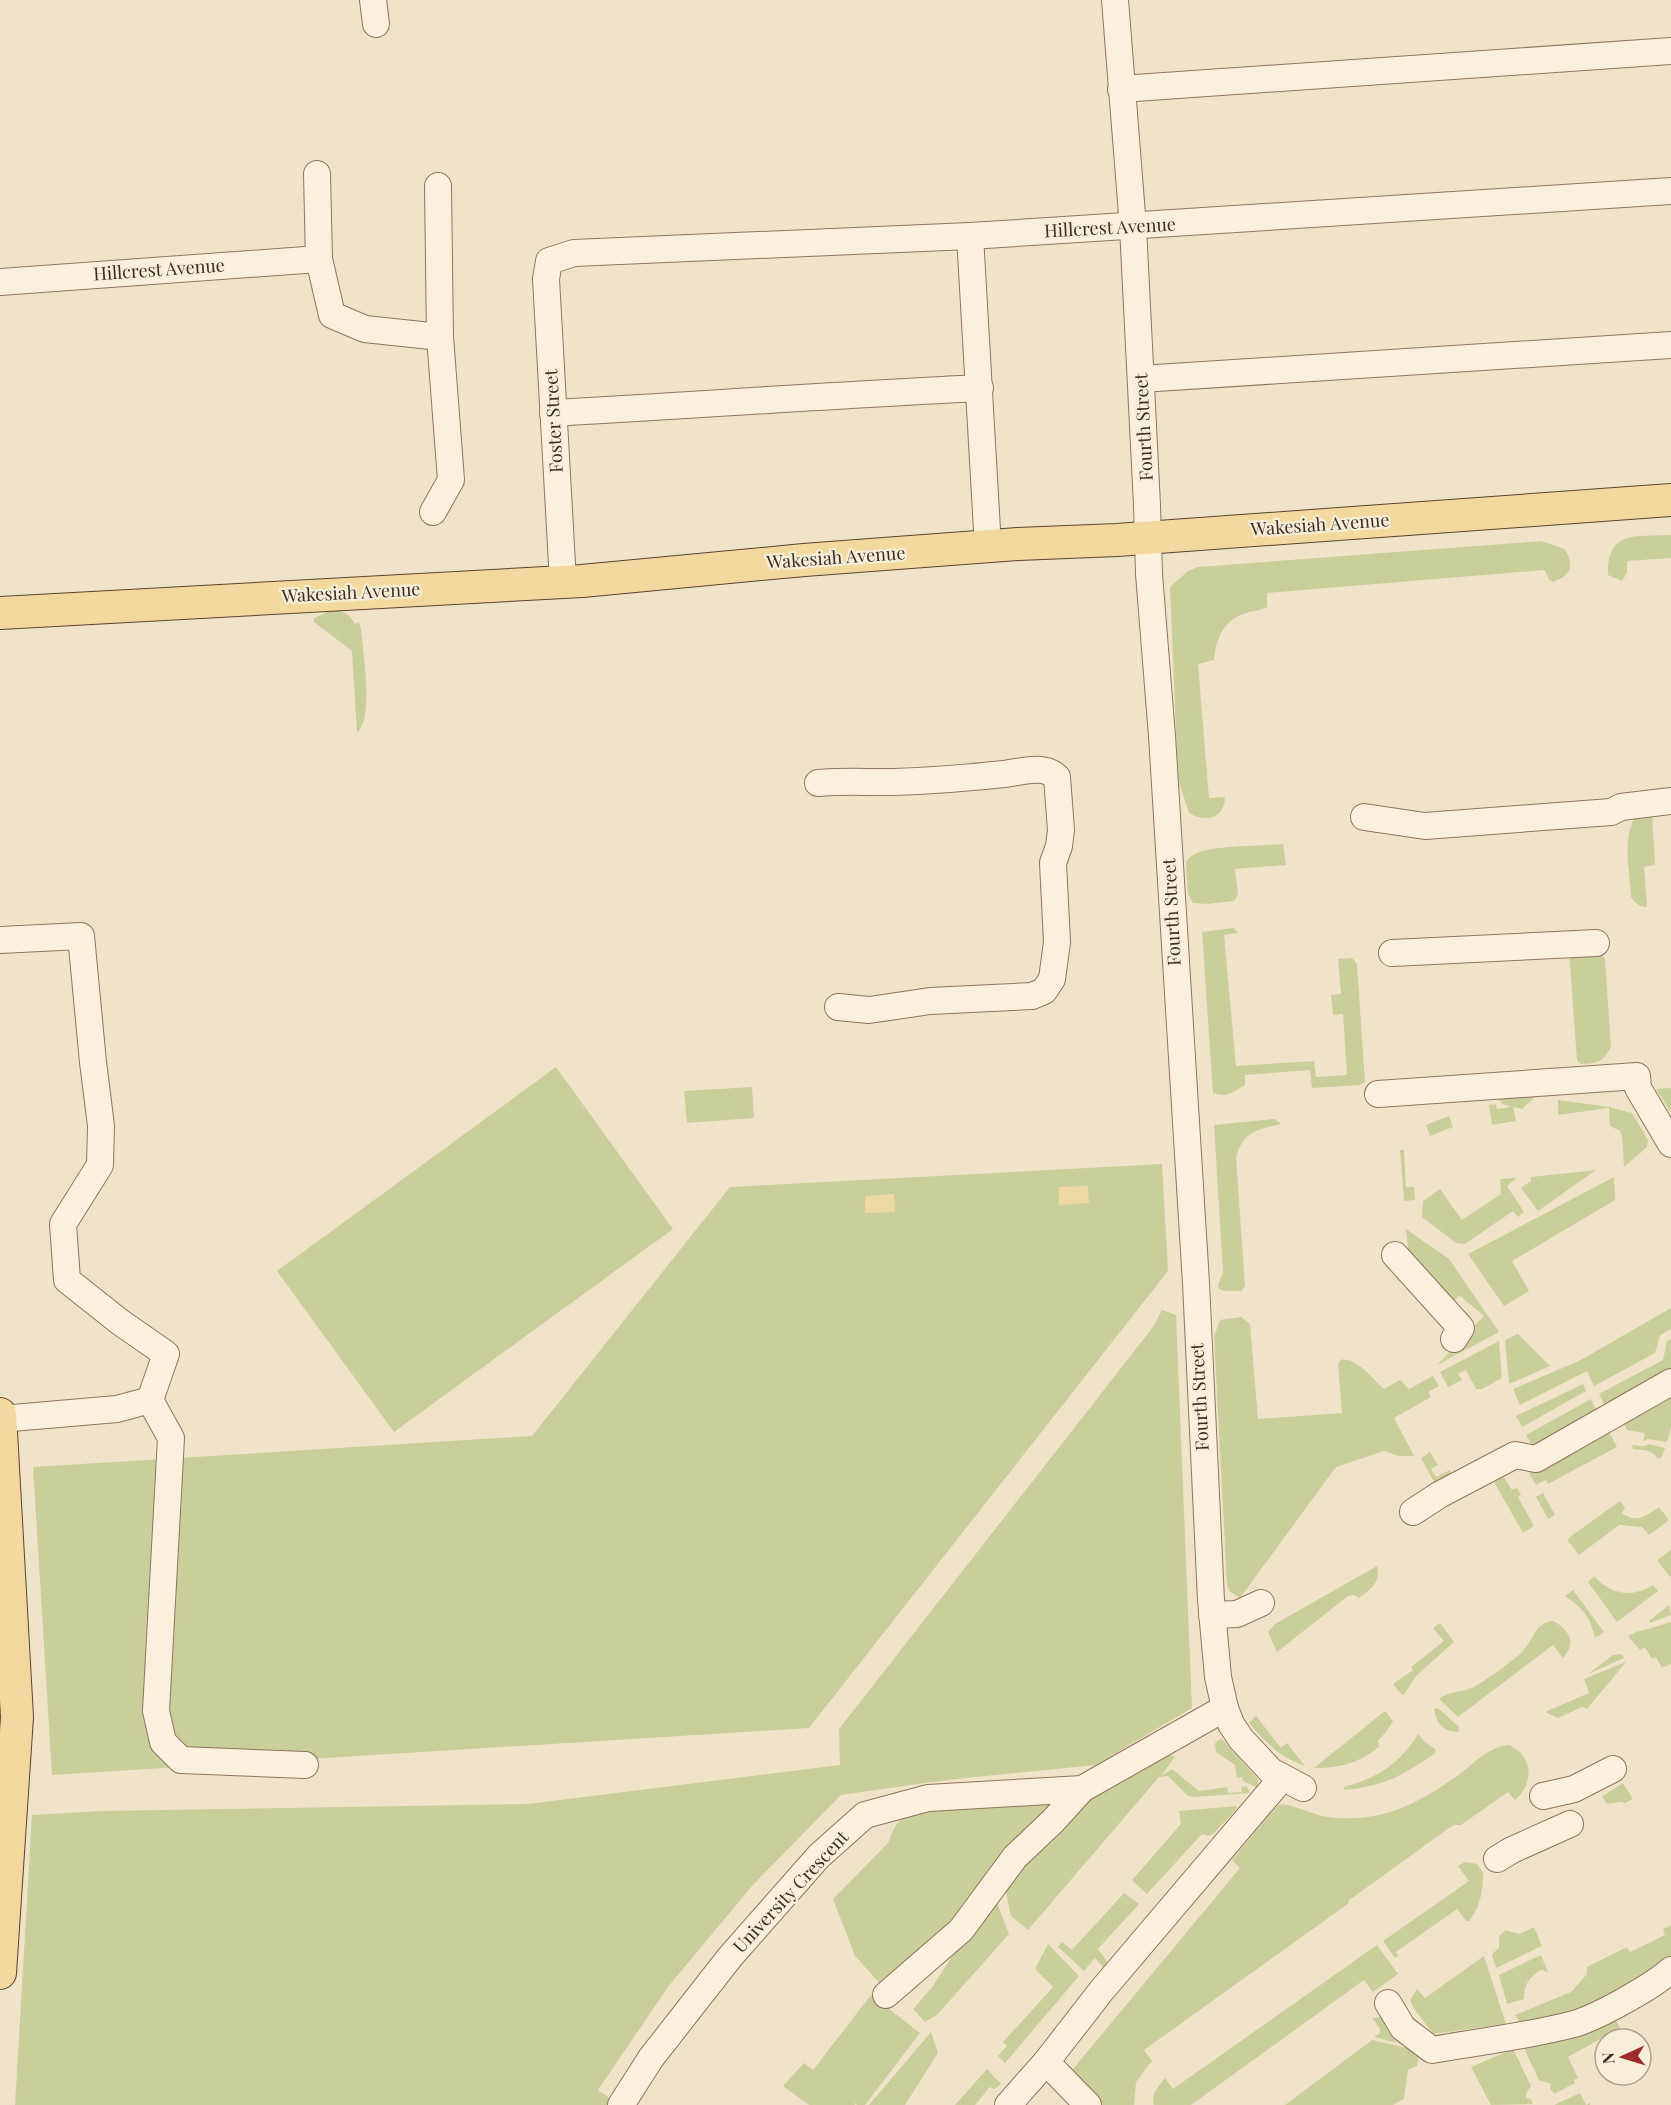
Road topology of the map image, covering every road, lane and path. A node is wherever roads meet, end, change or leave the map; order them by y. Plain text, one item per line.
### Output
1 (1115, 0) edge
2 (1671, 51) edge
3 (1121, 89) junction
4 (318, 174) dead end
5 (438, 186) dead end
6 (1671, 191) edge
7 (1133, 227) junction
8 (970, 236) junction
9 (319, 259) junction
10 (549, 261) joint
11 (0, 282) edge
12 (440, 337) junction
13 (1671, 345) edge
14 (1141, 379) junction
15 (980, 388) junction
16 (553, 413) junction
17 (1671, 500) edge
18 (434, 512) dead end
19 (1147, 537) junction
20 (988, 547) junction
21 (563, 582) junction
22 (0, 614) edge
23 (819, 783) dead end
24 (1671, 801) edge
25 (1364, 817) dead end
26 (0, 940) edge
27 (1596, 943) dead end
28 (1392, 953) dead end
29 (838, 1007) dead end
30 (1378, 1094) dead end
31 (1671, 1144) edge
32 (1395, 1255) dead end
33 (1454, 1339) dead end
34 (1671, 1382) edge
35 (150, 1400) junction
36 (0, 1414) edge
37 (0, 1419) edge
38 (1413, 1512) dead end
39 (1261, 1603) dead end
40 (1212, 1615) junction
41 (7, 1652) edge
42 (1225, 1708) junction
43 (304, 1764) dead end
44 (1613, 1769) dead end
45 (1083, 1789) junction
46 (1543, 1796) dead end
47 (1570, 1824) dead end
48 (1497, 1859) dead end
49 (1671, 1970) edge
50 (0, 1973) edge
51 (886, 1995) dead end
52 (1388, 2003) dead end
53 (1046, 2062) junction
54 (621, 2105) edge
55 (1008, 2105) edge
56 (1088, 2105) edge

1 - 3 street, Fourth Street
2 - 3 street
3 - 7 street, Fourth Street
4 - 9 street
5 - 12 street
6 - 7 street, Hillcrest Avenue
7 - 8 street, Hillcrest Avenue
7 - 14 street, Fourth Street
8 - 10 street, Hillcrest Avenue
8 - 15 street
9 - 11 street, Hillcrest Avenue
9 - 12 street
10 - 16 street, Foster Street
12 - 18 street
13 - 14 street
14 - 19 street, Fourth Street
15 - 16 street
15 - 20 street
16 - 21 street, Foster Street
17 - 19 main road, Wakesiah Avenue
19 - 20 main road, Wakesiah Avenue
19 - 40 street, Fourth Street
20 - 21 main road, Wakesiah Avenue
21 - 22 main road, Wakesiah Avenue
23 - 29 street
24 - 25 street
26 - 35 street
27 - 28 street
30 - 31 street
32 - 33 street
34 - 38 street
35 - 37 street
35 - 43 street
36 - 37 main road
37 - 41 main road
39 - 40 street
40 - 42 street, Fourth Street
41 - 50 main road
42 - 45 street, University Crescent
42 - 53 street, Fourth Street
44 - 46 street
45 - 51 street
45 - 54 street, University Crescent
47 - 48 street
49 - 52 street
53 - 55 street
53 - 56 street

